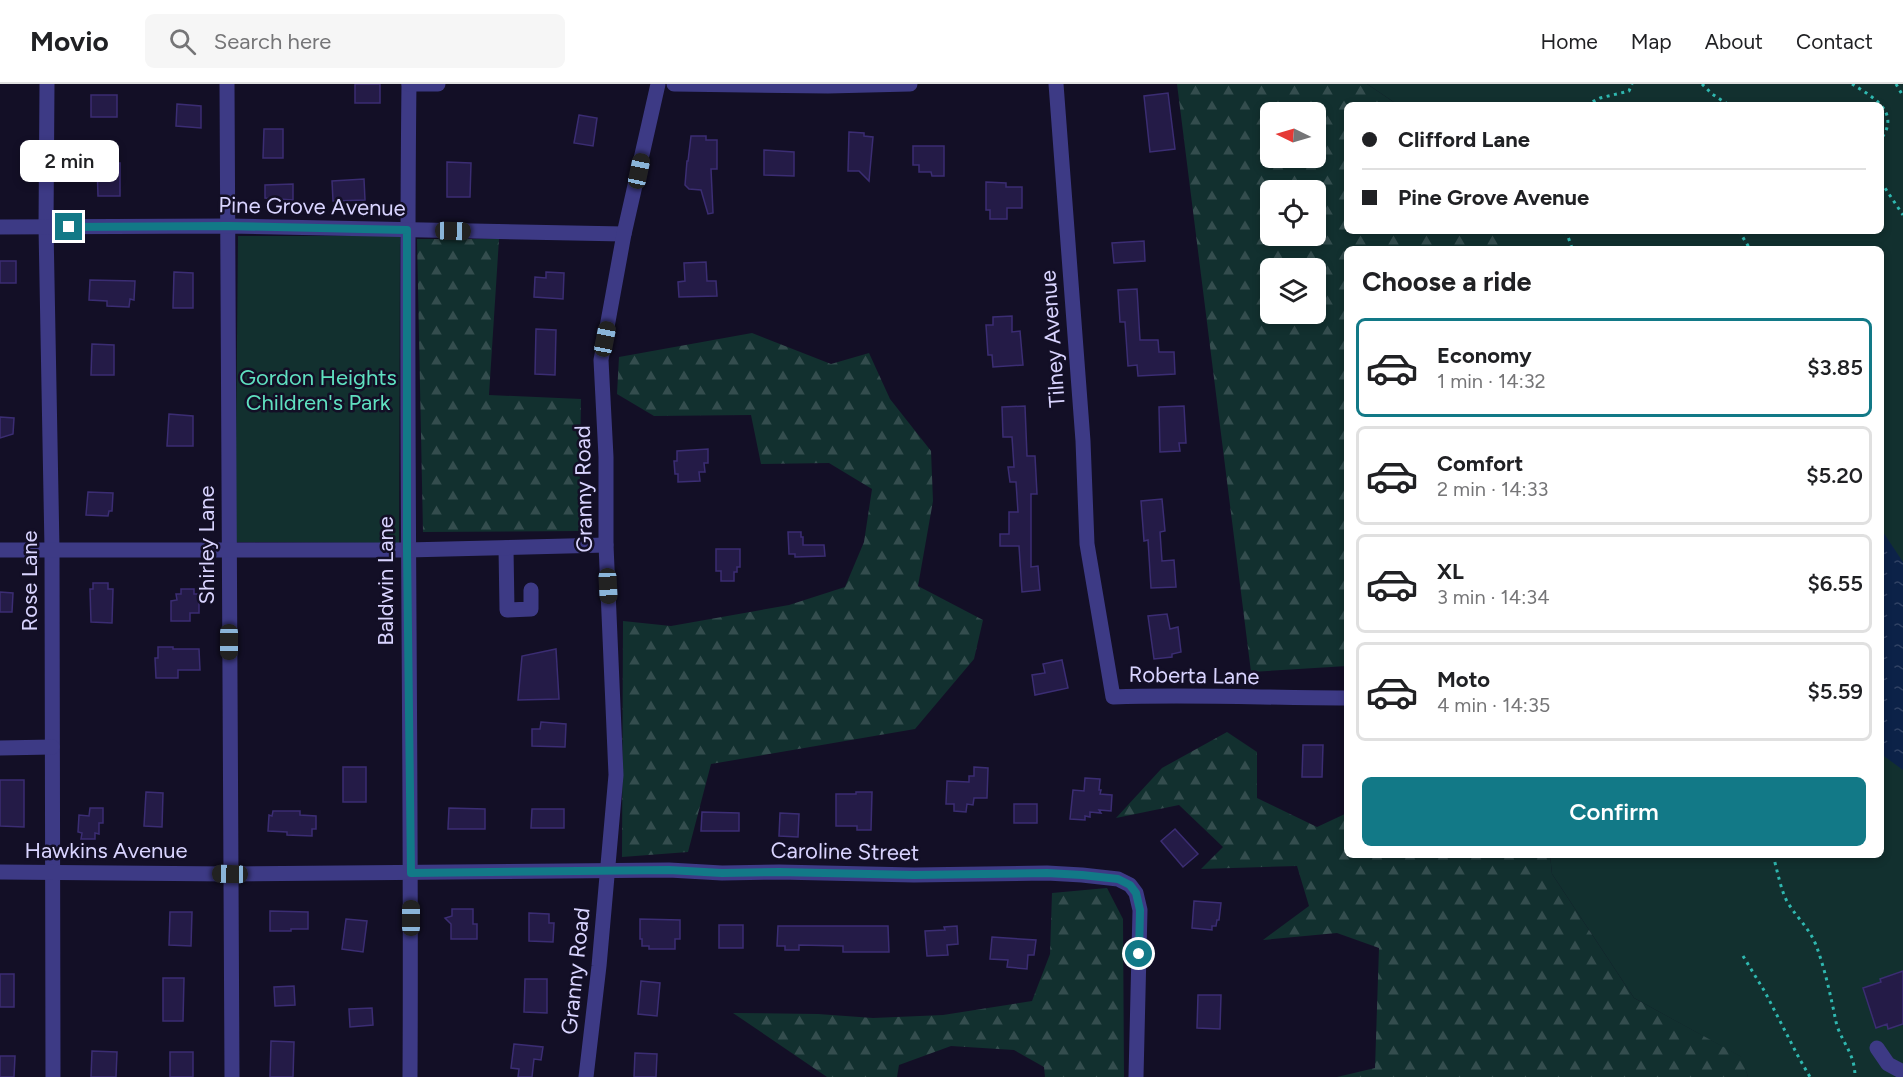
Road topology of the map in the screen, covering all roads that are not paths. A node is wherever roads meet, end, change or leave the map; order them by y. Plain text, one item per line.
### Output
1 (47, 84) edge
2 (227, 84) edge
3 (409, 84) edge
4 (438, 84) edge
5 (658, 84) edge
6 (674, 84) edge
7 (910, 84) edge
8 (1056, 84) edge
9 (228, 226) junction
10 (0, 227) edge
11 (46, 227) junction
12 (407, 230) junction
13 (624, 234) junction
14 (606, 545) junction
15 (506, 548) junction
16 (52, 549) junction
17 (0, 550) edge
18 (229, 550) junction
19 (407, 550) junction
20 (531, 590) dead end
21 (1095, 590) joint
22 (1344, 698) edge
23 (52, 747) junction
24 (0, 748) edge
25 (608, 871) junction
26 (0, 872) edge
27 (52, 872) junction
28 (411, 873) junction
29 (230, 874) junction
30 (1877, 1048) dead end
31 (1903, 1072) edge
32 (53, 1077) edge
33 (232, 1077) edge
34 (410, 1077) edge
35 (585, 1077) edge
36 (1136, 1077) edge

1 - 11 street, Rose Lane
2 - 9 street, Shirley Lane
3 - 4 street
3 - 12 street, Baldwin Lane
5 - 13 street, Granny Road
6 - 7 street
8 - 21 street, Tilney Avenue
9 - 11 street, Pine Grove Avenue
9 - 12 street, Pine Grove Avenue
9 - 18 street, Shirley Lane
10 - 11 street, Pine Grove Avenue
11 - 16 street, Rose Lane
12 - 13 street, Pine Grove Avenue
12 - 19 street, Baldwin Lane
13 - 14 street, Granny Road
14 - 15 street
14 - 25 street, Granny Road
15 - 19 street
15 - 20 street
16 - 17 street
16 - 18 street
16 - 23 street, Rose Lane
18 - 19 street
18 - 29 street, Shirley Lane
19 - 28 street, Baldwin Lane
21 - 22 street, Roberta Lane
23 - 24 street
23 - 27 street, Rose Lane
25 - 28 street, Hawkins Avenue
25 - 35 street, Granny Road
25 - 36 street, Caroline Street
26 - 27 street, Hawkins Avenue
27 - 29 street, Hawkins Avenue
27 - 32 street, Rose Lane
28 - 29 street, Hawkins Avenue
28 - 34 street, Baldwin Lane
29 - 33 street, Shirley Lane
30 - 31 street

